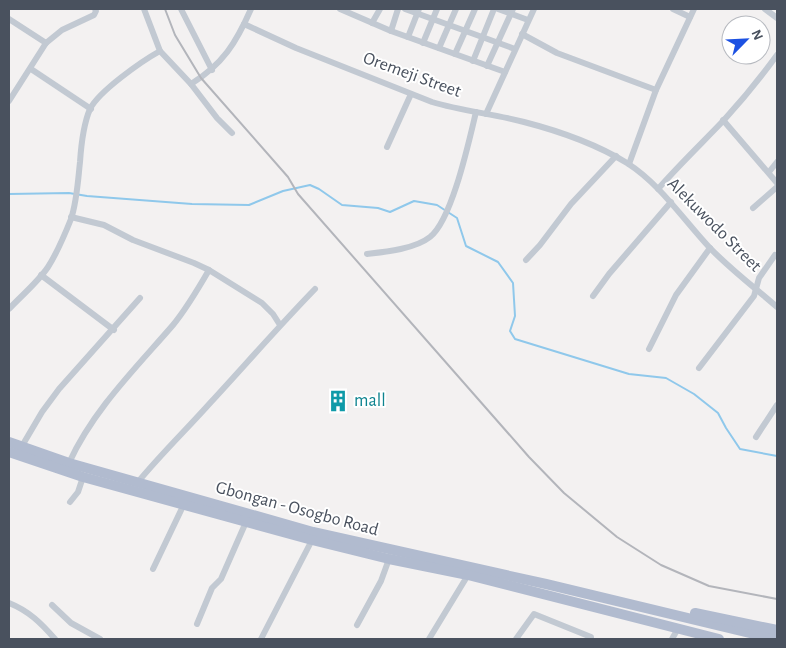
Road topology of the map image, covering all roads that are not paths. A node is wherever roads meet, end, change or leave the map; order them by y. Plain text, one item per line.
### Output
1 (95, 9) edge
2 (144, 9) edge
3 (181, 9) edge
4 (251, 9) edge
5 (340, 9) edge
6 (358, 9) edge
7 (380, 9) edge
8 (398, 9) edge
9 (405, 9) edge
10 (437, 9) edge
11 (456, 9) edge
12 (475, 9) edge
13 (496, 9) edge
14 (534, 9) edge
15 (673, 9) edge
16 (694, 9) edge
17 (765, 9) edge
18 (418, 11) edge
19 (512, 11) edge
20 (355, 16) junction
21 (690, 17) junction
22 (777, 18) edge
23 (9, 19) edge
24 (432, 20) junction
25 (528, 20) junction
26 (372, 23) junction
27 (244, 24) junction
28 (449, 24) junction
29 (391, 31) junction
30 (465, 32) junction
31 (522, 34) junction
32 (482, 36) junction
33 (408, 37) junction
34 (498, 42) junction
35 (46, 43) junction
36 (424, 43) junction
37 (439, 48) junction
38 (515, 49) junction
39 (160, 51) junction
40 (455, 54) junction
41 (777, 55) edge
42 (473, 61) junction
43 (488, 66) junction
44 (31, 68) junction
45 (212, 70) junction
46 (505, 72) junction
47 (191, 84) junction
48 (656, 90) junction
49 (411, 94) junction
50 (9, 101) edge
51 (90, 109) junction
52 (476, 112) junction
53 (486, 114) junction
54 (723, 120) junction
55 (232, 133) dead end
56 (387, 146) dead end
57 (616, 156) junction
58 (777, 162) edge
59 (628, 164) junction
60 (769, 172) junction
61 (777, 182) edge
62 (777, 187) edge
63 (658, 189) junction
64 (671, 202) junction
65 (753, 208) dead end
66 (71, 217) junction
67 (710, 248) junction
68 (367, 254) dead end
69 (775, 255) dead end
70 (526, 260) dead end
71 (209, 270) junction
72 (41, 275) junction
73 (756, 288) junction
74 (315, 289) dead end
75 (594, 296) dead end
76 (140, 298) dead end
77 (777, 307) edge
78 (9, 309) edge
79 (280, 325) junction
80 (114, 330) junction
81 (648, 348) dead end
82 (699, 368) dead end
83 (777, 405) edge
84 (756, 436) dead end
85 (9, 442) edge
86 (22, 446) junction
87 (9, 452) edge
88 (47, 460) junction
89 (69, 463) junction
90 (83, 477) junction
91 (138, 482) junction
92 (70, 502) dead end
93 (184, 504) junction
94 (246, 522) junction
95 (312, 540) junction
96 (388, 559) junction
97 (154, 570) dead end
98 (468, 575) junction
99 (580, 599) junction
100 (9, 603) edge
101 (52, 605) dead end
102 (197, 624) dead end
103 (357, 625) dead end
104 (777, 630) edge
105 (674, 636) edge
106 (55, 639) edge
107 (100, 639) edge
108 (261, 639) edge
109 (429, 639) edge
110 (516, 639) edge
111 (592, 639) edge
112 (704, 639) edge
113 (719, 639) edge
114 (775, 639) edge

1 - 35 street
2 - 39 street
3 - 45 street
4 - 27 street
5 - 20 street
6 - 20 street
7 - 26 street
8 - 29 street
9 - 18 street
10 - 24 street
11 - 28 street
12 - 30 street
13 - 19 street
13 - 32 street
14 - 25 street
15 - 21 street
16 - 21 street
17 - 22 street
18 - 24 street
18 - 33 street
19 - 25 street
19 - 34 street
20 - 26 street
21 - 48 street
23 - 35 street
24 - 28 street
24 - 36 street
25 - 31 street
26 - 29 street
27 - 45 street
27 - 49 street, Oremeji Street
28 - 30 street
28 - 37 street
29 - 33 street
30 - 32 street
30 - 40 street
31 - 38 street
31 - 48 street
32 - 34 street
32 - 42 street
33 - 36 street
34 - 38 street
34 - 43 street
35 - 44 street
36 - 37 street
37 - 40 street
38 - 46 street
39 - 47 street
39 - 51 street
40 - 42 street
41 - 54 street
42 - 43 street
43 - 46 street
44 - 50 street
44 - 51 street
45 - 47 street
46 - 53 street
47 - 55 street
48 - 59 street
49 - 52 street, Oremeji Street
49 - 56 street
51 - 66 street
52 - 53 street, Oremeji Street
52 - 68 street
53 - 57 street, Oremeji Street
54 - 60 street
54 - 63 street
57 - 59 street, Oremeji Street
57 - 70 street
58 - 60 street
59 - 63 street, Alekuwodo Street
60 - 61 street
62 - 65 street
63 - 64 street, Alekuwodo Street
64 - 67 street, Alekuwodo Street
64 - 75 street
66 - 71 street
66 - 72 street
67 - 73 street, Alekuwodo Street
67 - 81 street
69 - 73 street
71 - 79 street
71 - 89 street
72 - 78 street
72 - 80 street
73 - 77 street, Alekuwodo Street
73 - 82 street
74 - 79 street
76 - 80 street
79 - 91 street
80 - 86 street
83 - 84 street
85 - 86 main road, Gbongan - Osogbo Road
86 - 88 main road, Gbongan - Osogbo Road
87 - 88 main road, Gbongan - Osogbo Road
88 - 89 main road, Gbongan - Osogbo Road
88 - 90 main road, Gbongan - Osogbo Road
89 - 91 main road, Gbongan - Osogbo Road
90 - 92 street
90 - 93 main road, Gbongan - Osogbo Road
91 - 99 main road, Gbongan - Osogbo Road
93 - 94 main road, Gbongan - Osogbo Road
93 - 97 street
94 - 95 main road, Gbongan - Osogbo Road
94 - 102 street
95 - 96 main road, Gbongan - Osogbo Road
95 - 108 street
96 - 98 main road, Gbongan - Osogbo Road
96 - 103 street
98 - 99 main road, Gbongan - Osogbo Road
98 - 109 street
99 - 104 main road
99 - 105 main road
99 - 113 main road
99 - 114 main road
100 - 106 street
101 - 107 street
105 - 112 main road
110 - 111 street

